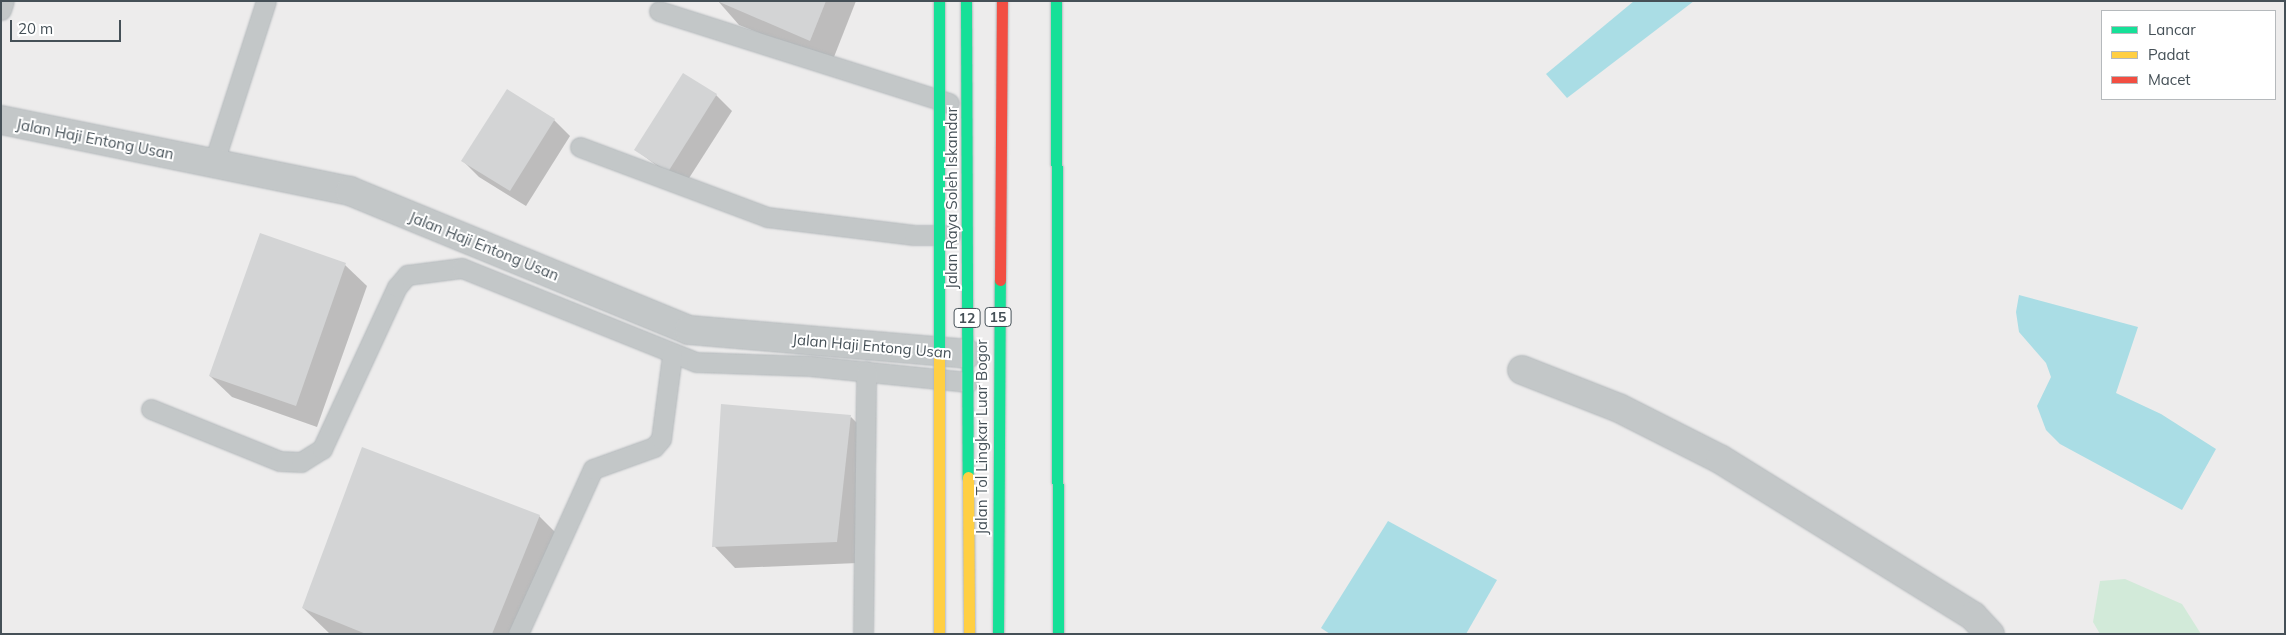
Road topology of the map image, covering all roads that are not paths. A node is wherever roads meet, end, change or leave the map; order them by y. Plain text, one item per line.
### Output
1 (4, 1) edge
2 (266, 1) edge
3 (939, 1) edge
4 (966, 1) edge
5 (1002, 1) edge
6 (1056, 1) edge
7 (1, 10) edge
8 (659, 12) dead end
9 (966, 109) junction
10 (1, 121) edge
11 (580, 147) dead end
12 (214, 162) junction
13 (967, 235) junction
14 (967, 354) junction
15 (672, 355) junction
16 (1522, 370) dead end
17 (866, 371) junction
18 (968, 382) junction
19 (151, 408) dead end
20 (518, 634) edge
21 (862, 634) edge
22 (939, 634) edge
23 (969, 634) edge
24 (998, 634) edge
25 (1058, 634) edge
26 (1990, 634) edge

1 - 7 lane
2 - 12 lane
3 - 22 highway, bridge
4 - 9 highway, Jalan Raya Soleh Iskandar / 12
5 - 24 highway, Jalan Tol Lingkar Luar Bogor / 15
6 - 25 highway
8 - 9 lane
9 - 13 highway, Jalan Raya Soleh Iskandar / 12
10 - 12 street, Jalan Haji Entong Usan
11 - 13 lane
12 - 14 street, Jalan Haji Entong Usan
13 - 14 highway, Jalan Raya Soleh Iskandar / 12
14 - 18 highway, Jalan Raya Soleh Iskandar / 12
15 - 17 lane
15 - 19 lane
15 - 20 lane
16 - 26 street
17 - 18 lane
17 - 21 lane
18 - 23 highway, Jalan Raya Soleh Iskandar / 12

